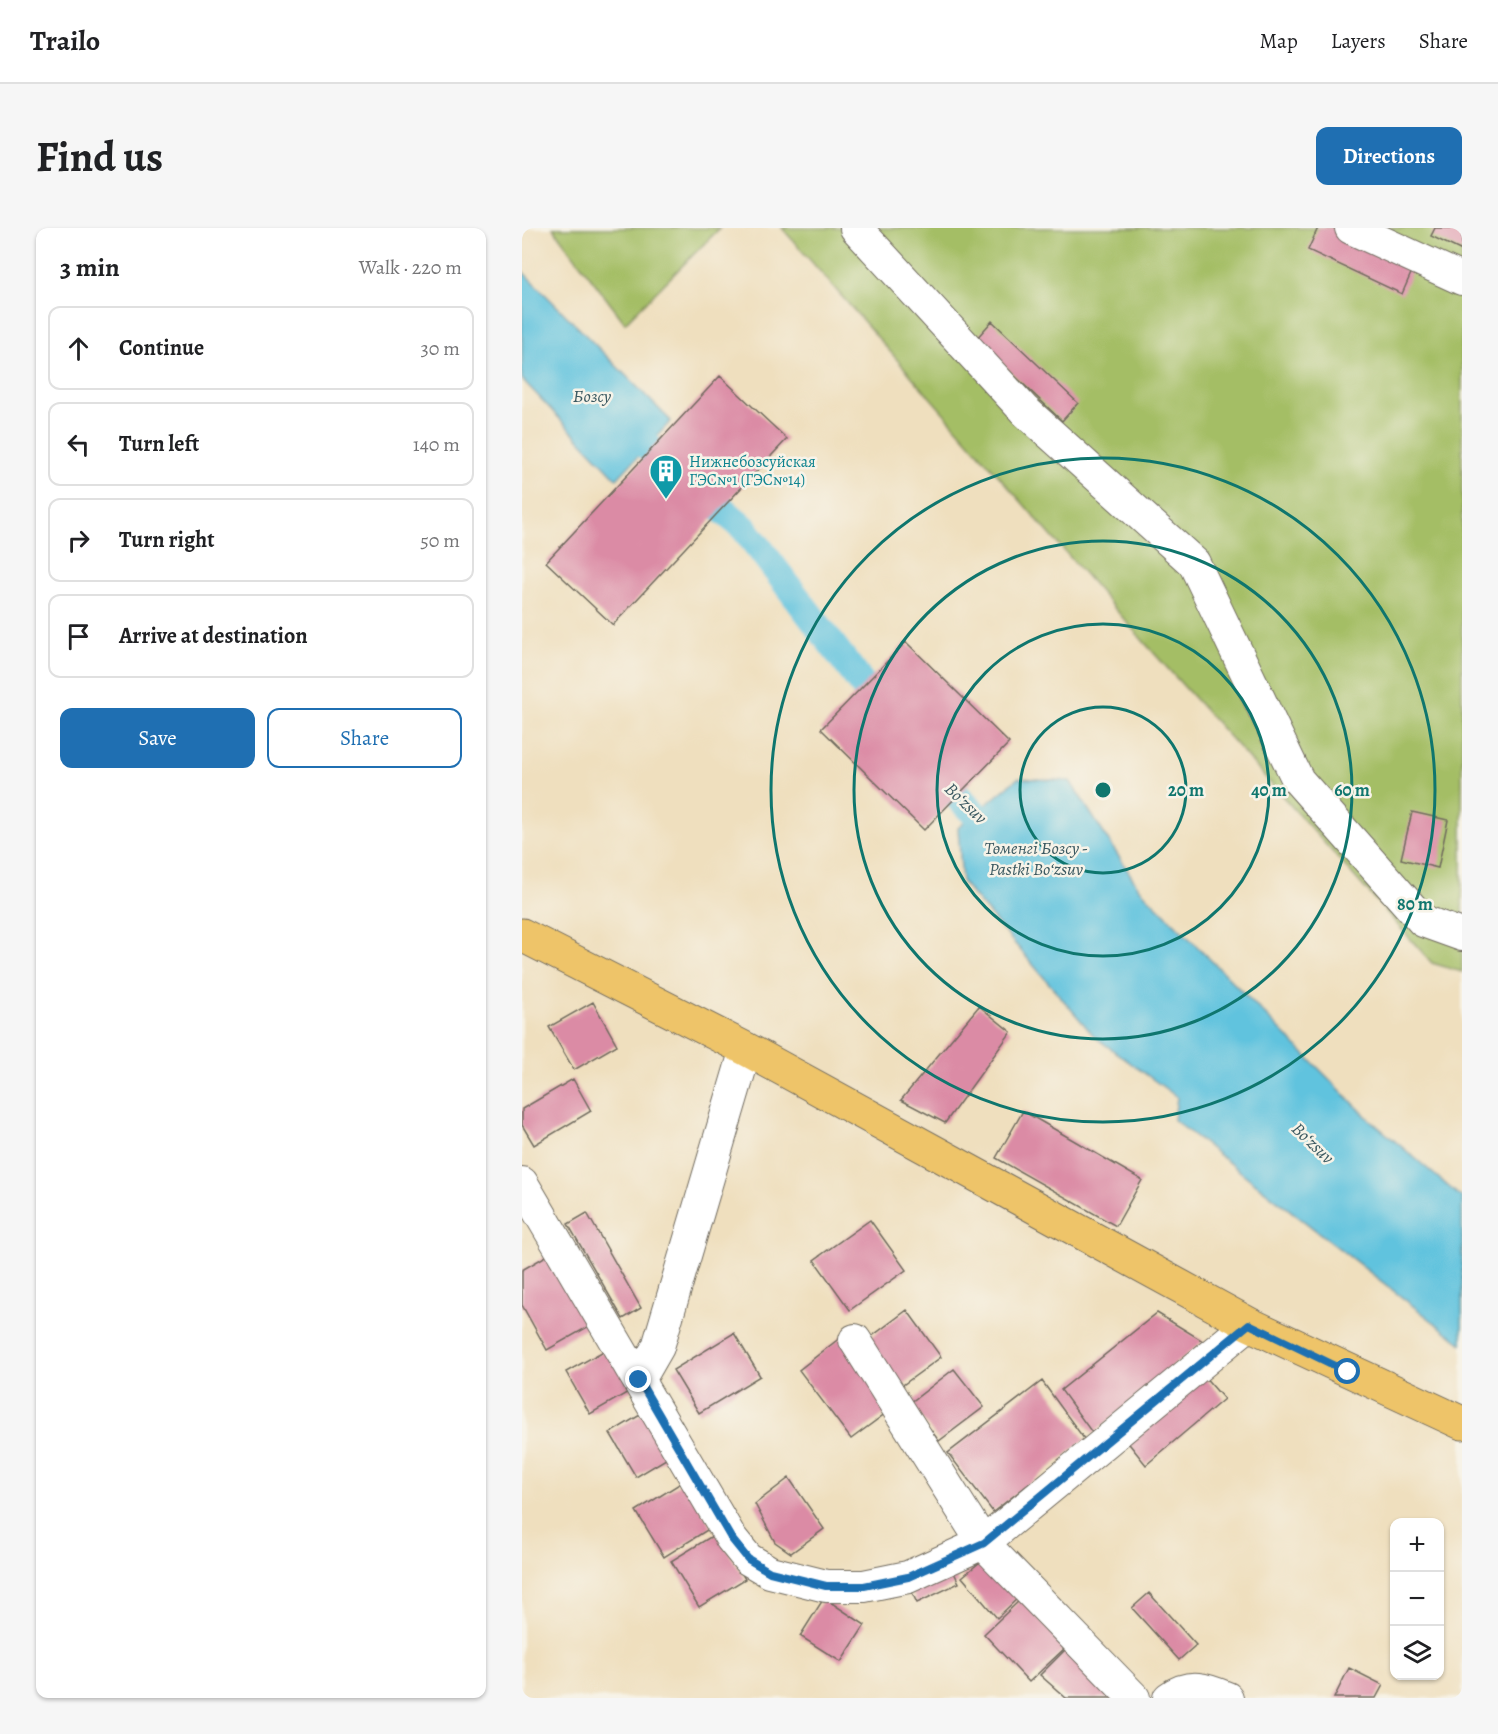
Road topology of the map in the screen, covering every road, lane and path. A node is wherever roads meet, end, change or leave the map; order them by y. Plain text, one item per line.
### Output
1 (856, 228) edge
2 (1351, 228) edge
3 (1462, 279) edge
4 (522, 935) edge
5 (1462, 935) edge
6 (746, 1049) junction
7 (522, 1183) edge
8 (1249, 1324) junction
9 (855, 1341) dead end
10 (639, 1380) junction
11 (1462, 1423) edge
12 (984, 1543) junction
13 (1134, 1698) edge
14 (1169, 1698) edge
15 (1227, 1698) edge

1 - 5 street
2 - 3 street
4 - 6 main road
6 - 8 main road
6 - 10 street
7 - 10 street
8 - 11 main road
8 - 12 street
9 - 12 street
10 - 12 street
12 - 13 street
14 - 15 street

